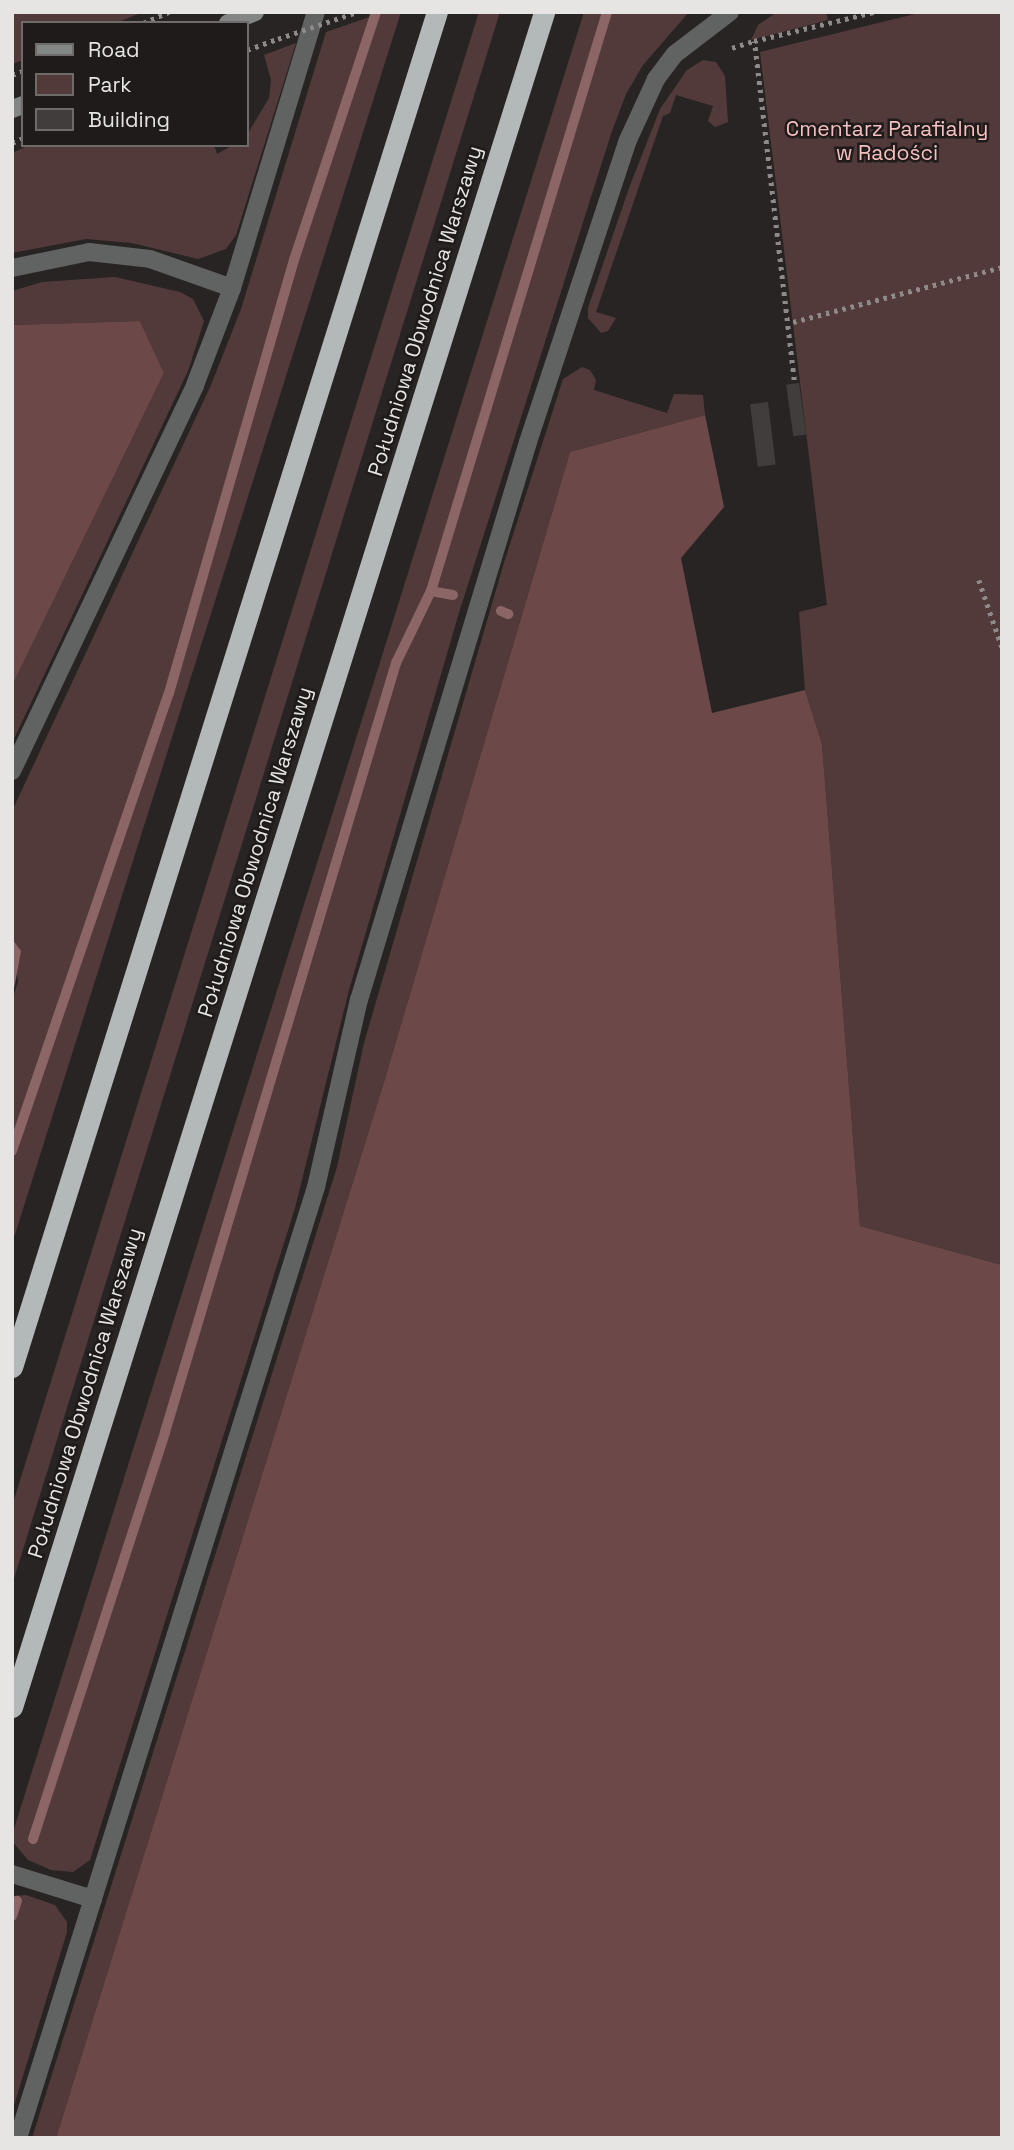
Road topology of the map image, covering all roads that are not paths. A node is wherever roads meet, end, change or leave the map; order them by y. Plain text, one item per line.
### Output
1 (255, 12) edge
2 (316, 12) edge
3 (437, 12) edge
4 (544, 12) edge
5 (721, 15) edge
6 (233, 21) edge
7 (12, 268) edge
8 (232, 288) junction
9 (12, 771) edge
10 (12, 1367) edge
11 (37, 1627) junction
12 (12, 1674) edge
13 (12, 1707) edge
14 (12, 1874) edge
15 (93, 1899) junction
16 (18, 2138) edge

1 - 6 street
2 - 8 street
3 - 10 highway
4 - 11 highway, Południowa Obwodnica Warszawy
5 - 15 street
7 - 8 street
8 - 9 street
11 - 12 street
11 - 13 highway, Południowa Obwodnica Warszawy
14 - 15 street
15 - 16 street

